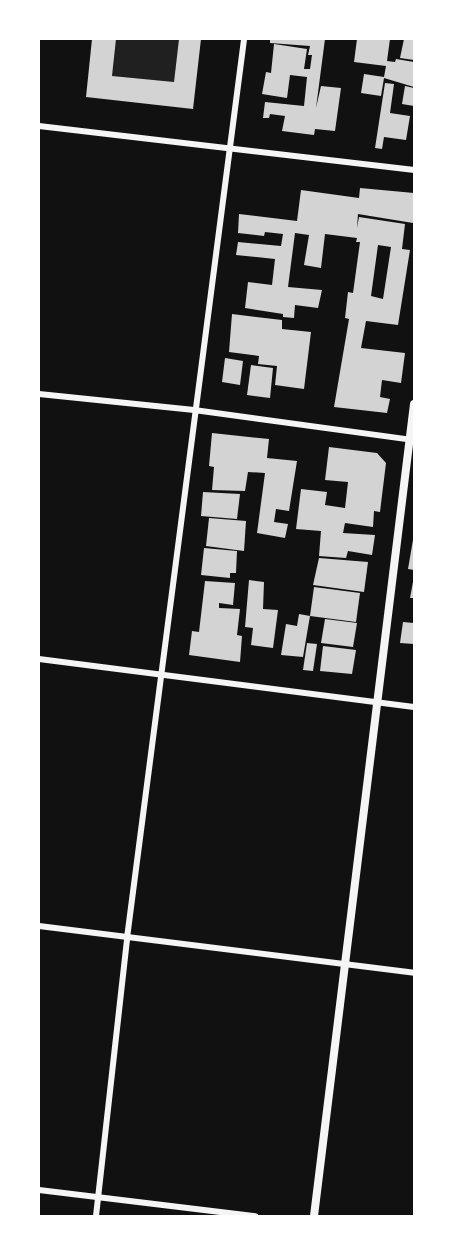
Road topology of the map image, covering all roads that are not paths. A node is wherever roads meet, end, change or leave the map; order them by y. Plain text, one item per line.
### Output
1 (244, 39) edge
2 (39, 126) edge
3 (228, 147) junction
4 (414, 170) edge
5 (39, 394) edge
6 (414, 404) edge
7 (194, 410) junction
8 (412, 440) edge
9 (39, 659) edge
10 (162, 676) junction
11 (378, 703) junction
12 (414, 707) edge
13 (39, 926) edge
14 (127, 938) junction
15 (344, 964) junction
16 (414, 973) edge
17 (39, 1190) edge
18 (98, 1197) junction
19 (96, 1216) edge
20 (255, 1216) edge
21 (314, 1216) edge

1 - 3 street
2 - 3 street
3 - 4 street
3 - 7 street
5 - 7 street
6 - 8 street
7 - 8 street
7 - 10 street
8 - 11 street
9 - 10 street
10 - 11 street
10 - 14 street
11 - 12 street
11 - 15 street
13 - 14 street
14 - 15 street
14 - 18 street
15 - 16 street
15 - 21 street
17 - 18 street
18 - 19 street
18 - 20 street

